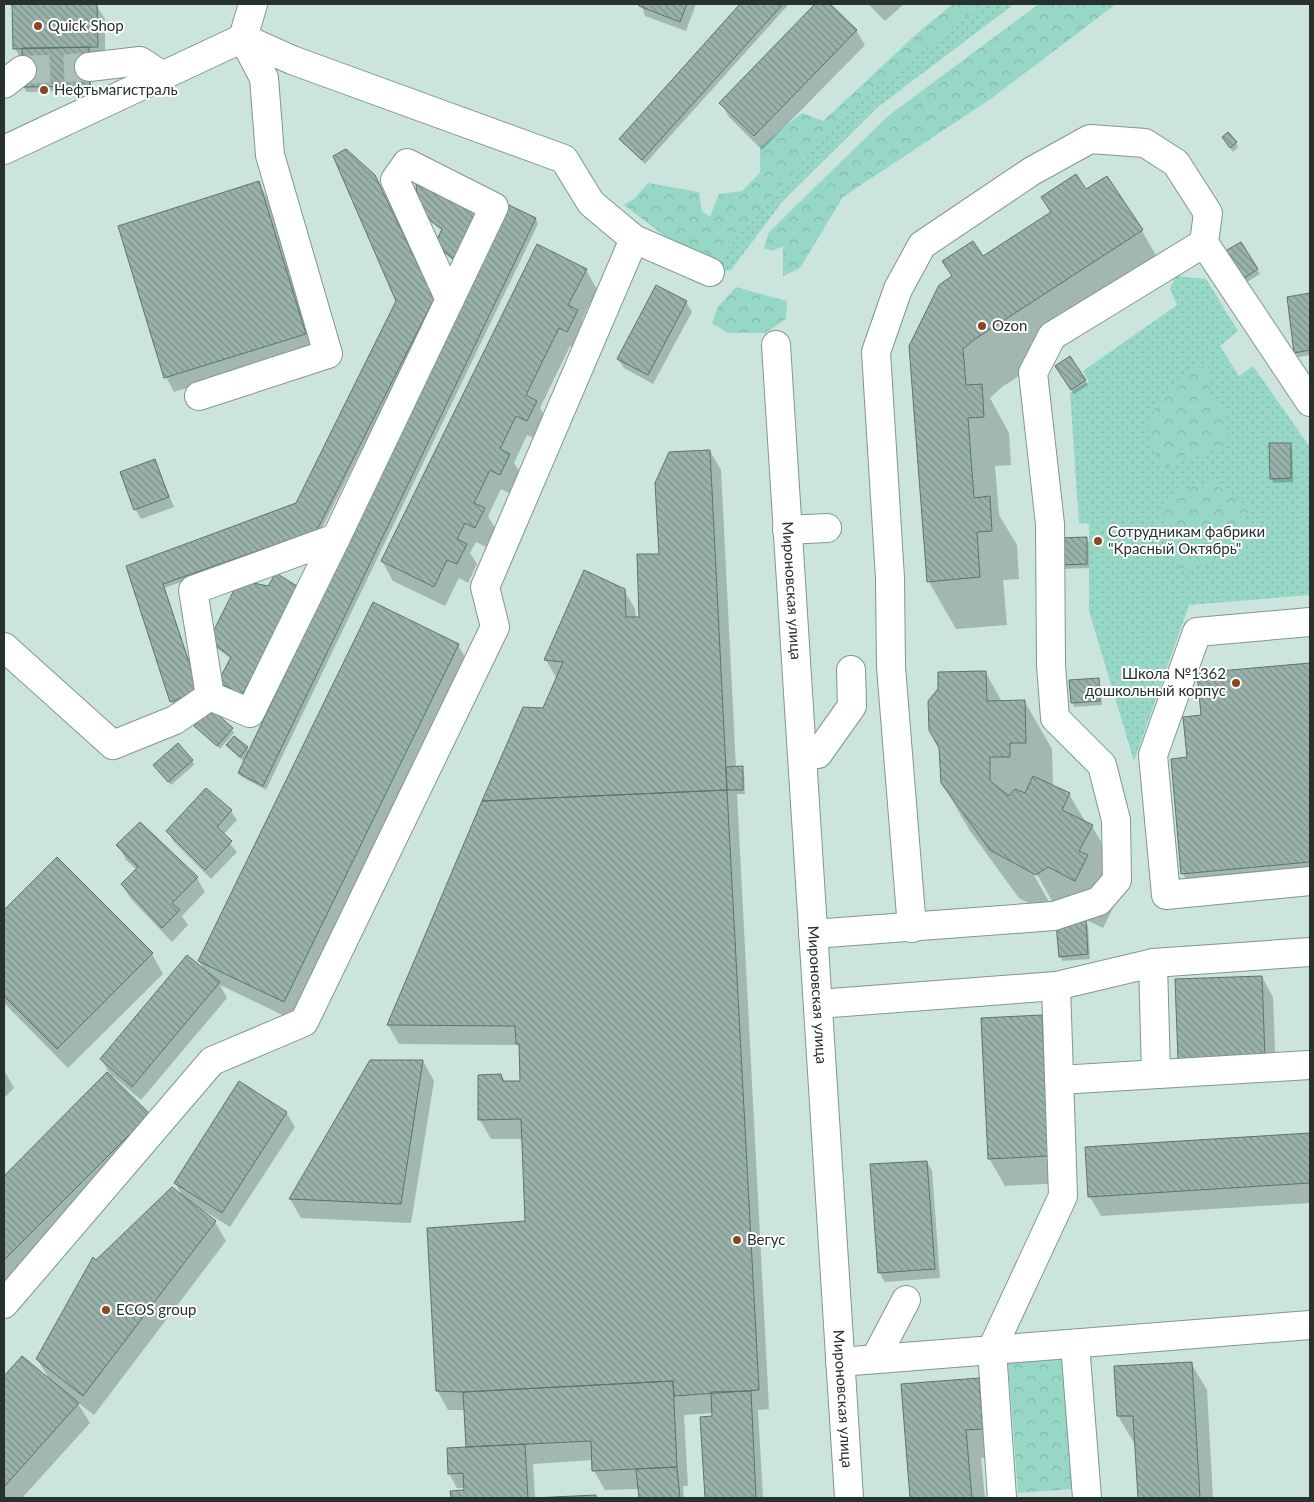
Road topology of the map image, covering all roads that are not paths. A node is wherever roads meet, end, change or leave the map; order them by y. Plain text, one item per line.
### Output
1 (253, 4) edge
2 (243, 38) junction
3 (89, 67) tunnel mouth
4 (163, 76) junction
5 (4, 150) edge
6 (634, 239) junction
7 (1204, 243) junction
8 (710, 272) dead end
9 (450, 300) junction
10 (776, 345) dead end
11 (199, 396) dead end
12 (1310, 402) edge
13 (828, 528) dead end
14 (788, 530) junction
15 (336, 538) junction
16 (1310, 622) edge
17 (4, 647) edge
18 (851, 670) dead end
19 (210, 696) junction
20 (802, 755) junction
21 (1310, 881) edge
22 (912, 928) junction
23 (813, 934) junction
24 (1310, 952) edge
25 (1154, 963) junction
26 (1056, 986) junction
27 (818, 1004) junction
28 (1310, 1065) edge
29 (1156, 1074) junction
30 (1059, 1080) junction
31 (906, 1300) dead end
32 (4, 1304) edge
33 (1310, 1325) edge
34 (1075, 1344) junction
35 (992, 1350) junction
36 (875, 1359) junction
37 (840, 1362) junction
38 (849, 1498) edge
39 (1002, 1498) edge
40 (1087, 1498) edge

1 - 2 street
2 - 4 street
2 - 6 street
2 - 11 street
3 - 4 street
4 - 5 street
6 - 8 street
6 - 32 street
7 - 12 street
7 - 22 street
7 - 22 street
9 - 9 street
9 - 15 street
10 - 14 street, Мироновская улица
13 - 14 street
14 - 20 street, Мироновская улица
15 - 19 street
15 - 19 street
16 - 21 street
17 - 19 street
18 - 20 street
20 - 23 street, Мироновская улица
22 - 23 street
23 - 27 street, Мироновская улица
24 - 25 street
25 - 26 street
25 - 29 street
26 - 27 street
26 - 30 street
27 - 37 street, Мироновская улица
28 - 29 street
29 - 30 street
30 - 35 street
31 - 36 street
33 - 34 street
34 - 35 street
34 - 40 street
35 - 36 street
35 - 39 street
36 - 37 street
37 - 38 street, Мироновская улица

